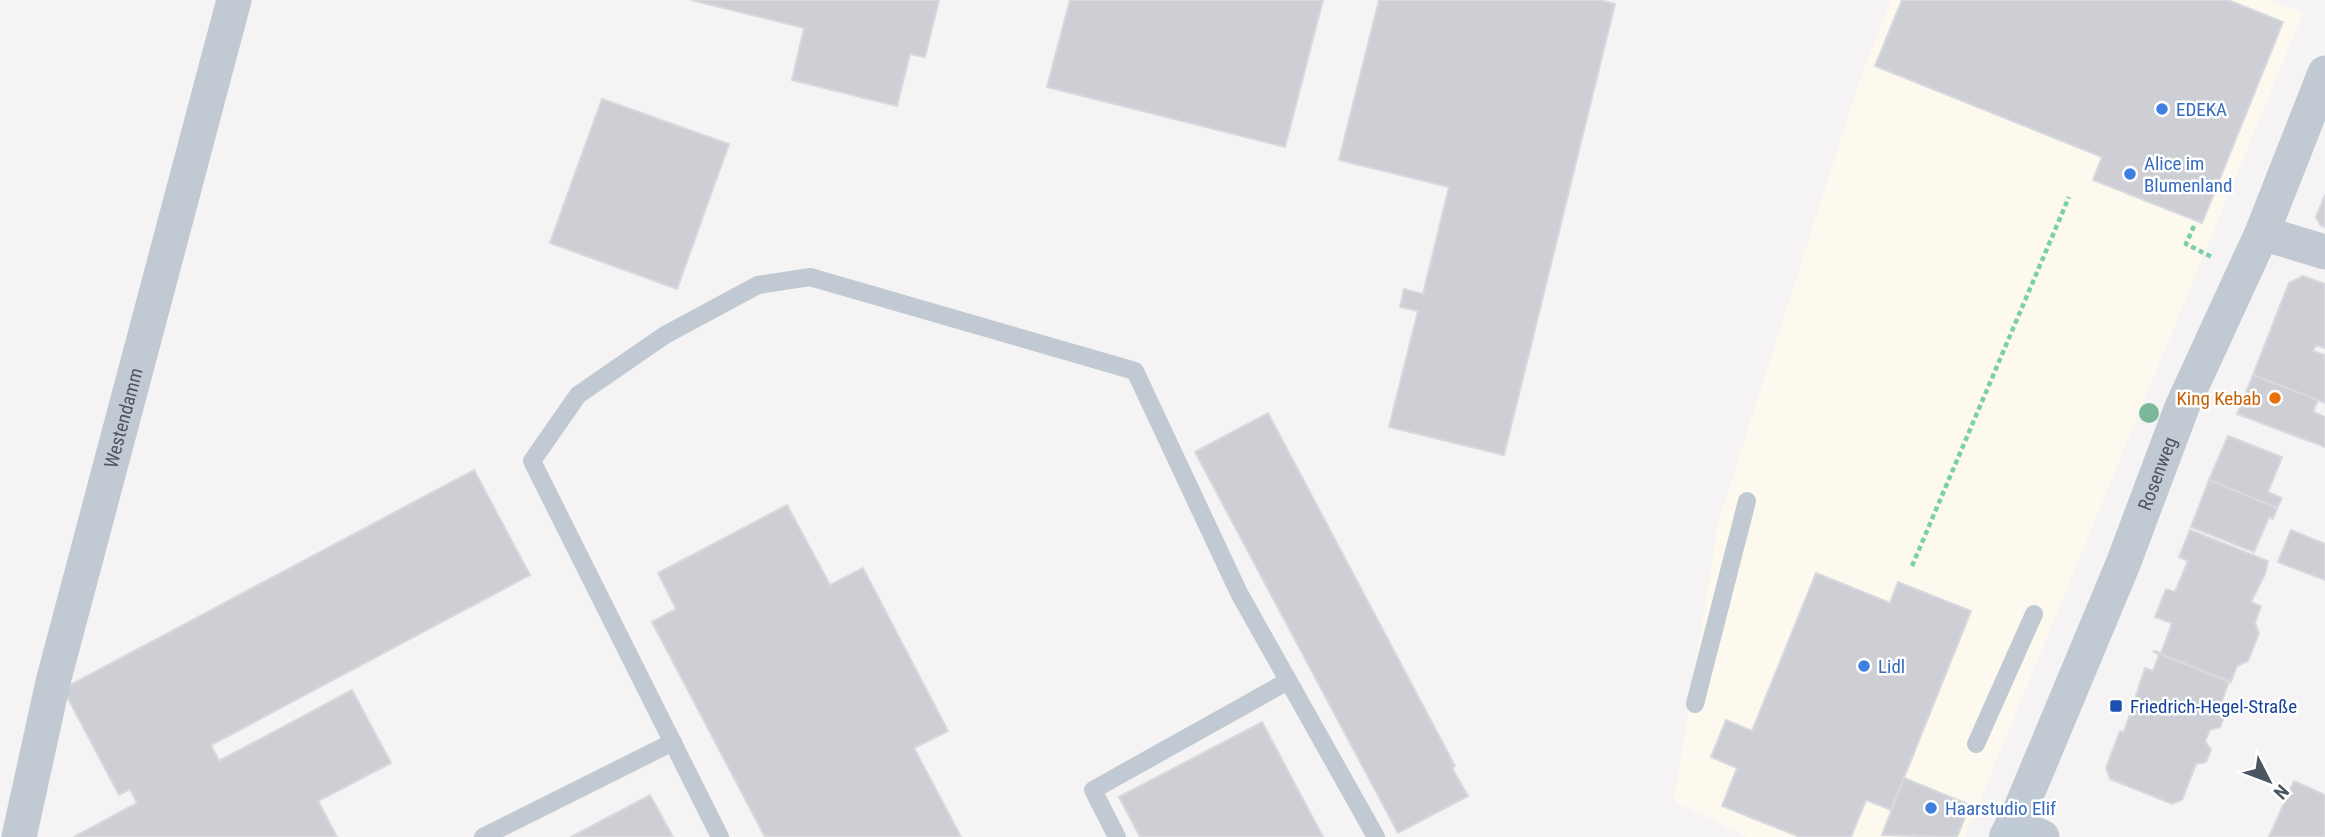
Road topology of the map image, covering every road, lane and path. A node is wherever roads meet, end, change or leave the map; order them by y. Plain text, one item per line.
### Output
1 (234, 0) edge
2 (2325, 73) edge
3 (2069, 197) dead end
4 (2194, 226) dead end
5 (2262, 233) junction
6 (2186, 244) dead end
7 (2325, 252) edge
8 (1747, 501) dead end
9 (1912, 566) dead end
10 (2034, 614) dead end
11 (1288, 681) junction
12 (1695, 704) dead end
13 (673, 743) junction
14 (1976, 744) dead end
15 (2021, 833) edge
16 (19, 837) edge
17 (484, 837) edge
18 (720, 837) edge
19 (1117, 837) edge
20 (1376, 837) edge

1 - 16 street, Westendamm
2 - 5 street, Rosenweg
3 - 9 path
4 - 6 path
5 - 7 street
5 - 15 street, Rosenweg
8 - 12 lane
10 - 14 lane
11 - 13 lane
11 - 19 lane
11 - 20 lane
13 - 17 lane
13 - 18 lane

